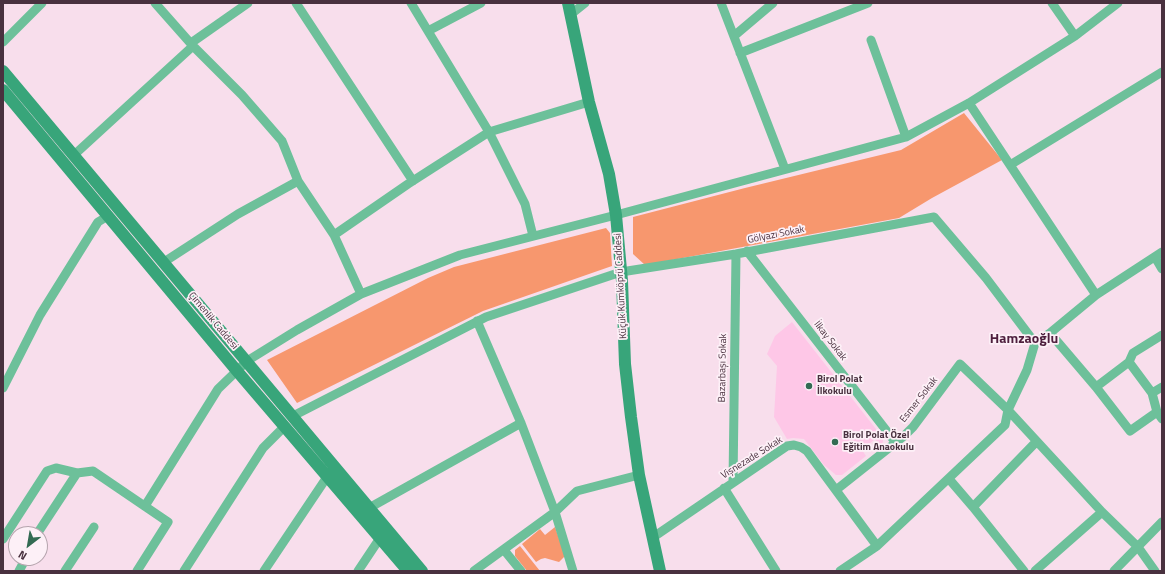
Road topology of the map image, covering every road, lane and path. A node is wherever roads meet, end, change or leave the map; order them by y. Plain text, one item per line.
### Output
1 (42, 3) edge
2 (155, 3) edge
3 (248, 3) edge
4 (296, 3) edge
5 (411, 3) edge
6 (481, 3) edge
7 (568, 3) edge
8 (585, 3) edge
9 (721, 3) edge
10 (773, 3) edge
11 (868, 3) edge
12 (1052, 3) edge
13 (1118, 3) edge
14 (570, 15) junction
15 (428, 31) junction
16 (734, 36) junction
17 (1075, 36) junction
18 (871, 40) dead end
19 (3, 42) edge
20 (192, 44) junction
21 (740, 53) junction
22 (3, 71) edge
23 (1162, 72) edge
24 (3, 90) edge
25 (589, 102) junction
26 (969, 102) junction
27 (489, 132) junction
28 (906, 137) junction
29 (74, 155) junction
30 (1010, 165) junction
31 (785, 169) junction
32 (298, 181) junction
33 (413, 181) junction
34 (616, 215) junction
35 (108, 216) junction
36 (334, 235) junction
37 (533, 236) junction
38 (747, 252) junction
39 (736, 254) junction
40 (1158, 255) edge
41 (164, 262) junction
42 (1162, 269) edge
43 (621, 272) junction
44 (361, 294) junction
45 (1096, 295) junction
46 (477, 321) junction
47 (1050, 333) junction
48 (1162, 334) edge
49 (1035, 343) junction
50 (247, 361) junction
51 (1129, 362) junction
52 (237, 371) junction
53 (1096, 387) junction
54 (1162, 387) edge
55 (3, 388) edge
56 (1152, 393) junction
57 (1008, 410) junction
58 (293, 416) junction
59 (1160, 416) edge
60 (521, 424) junction
61 (285, 426) junction
62 (1036, 442) junction
63 (896, 443) junction
64 (76, 473) junction
65 (639, 475) junction
66 (327, 477) junction
67 (948, 480) junction
68 (733, 482) junction
69 (724, 488) junction
70 (836, 490) junction
71 (145, 506) junction
72 (973, 507) junction
73 (369, 508) junction
74 (555, 512) junction
75 (1102, 512) junction
76 (1162, 522) edge
77 (42, 526) edge
78 (94, 527) dead end
79 (380, 538) junction
80 (652, 538) junction
81 (3, 539) edge
82 (877, 546) junction
83 (1138, 547) junction
84 (504, 550) junction
85 (65, 571) edge
86 (137, 571) edge
87 (184, 571) edge
88 (264, 571) edge
89 (358, 571) edge
90 (408, 571) edge
91 (422, 571) edge
92 (474, 571) edge
93 (521, 571) edge
94 (573, 571) edge
95 (660, 571) edge
96 (776, 571) edge
97 (840, 571) edge
98 (1024, 571) edge
99 (1035, 571) edge
100 (1114, 571) edge
101 (1155, 571) edge

1 - 19 street
2 - 20 street
3 - 20 street
4 - 33 street
5 - 15 street
6 - 15 street
7 - 14 street, Küçük Kumköprü Caddesi
8 - 14 street
9 - 16 street
10 - 16 street
11 - 21 street
12 - 17 street
13 - 17 street
14 - 25 street, Küçük Kumköprü Caddesi
15 - 27 street
16 - 21 street
17 - 26 street
18 - 28 street
20 - 29 street
20 - 32 street
21 - 31 street
22 - 29 street, Çimenlik Caddesi
23 - 30 street
24 - 35 street, Çimenlik Caddesi
25 - 27 street
25 - 34 street, Küçük Kumköprü Caddesi
26 - 28 street
26 - 30 street
27 - 33 street
27 - 37 street
28 - 31 street
29 - 41 street, Çimenlik Caddesi
30 - 45 street
31 - 34 street
32 - 36 street
32 - 41 street
33 - 36 street
34 - 37 street
34 - 43 street, Küçük Kumköprü Caddesi
35 - 52 street, Çimenlik Caddesi
35 - 55 street
36 - 44 street
37 - 44 street
38 - 39 street, Gölyazı Sokak
38 - 49 street, Gölyazı Sokak
38 - 63 street, İlkay Sokak
39 - 43 street, Gölyazı Sokak
39 - 68 street, Bazarbaşı Sokak
40 - 42 street
40 - 45 street
41 - 50 street, Çimenlik Caddesi
43 - 46 street, Gölyazı Sokak
43 - 65 street, Küçük Kumköprü Caddesi
44 - 50 street
45 - 47 street
46 - 58 street, Gölyazı Sokak
46 - 60 street
47 - 49 street
47 - 53 street
48 - 51 street
49 - 57 street
50 - 52 street
50 - 58 street, Çimenlik Caddesi
51 - 53 street
51 - 56 street
52 - 61 street, Çimenlik Caddesi
52 - 71 street
53 - 59 street
54 - 56 street
56 - 59 street
57 - 62 street
57 - 63 street, Esmer Sokak
57 - 67 street
58 - 73 street, Çimenlik Caddesi
60 - 73 street
60 - 74 street
61 - 66 street, Çimenlik Caddesi
61 - 87 street
62 - 72 street
62 - 75 street
63 - 70 street, Esmer Sokak
64 - 71 street
64 - 77 street
64 - 81 street
65 - 74 street
65 - 80 street, Küçük Kumköprü Caddesi
66 - 79 street, Çimenlik Caddesi
66 - 88 street
67 - 72 street
67 - 82 street
68 - 69 street, Vişnezade Sokak
68 - 70 street, Vişnezade Sokak
69 - 80 street, Vişnezade Sokak
69 - 96 street
70 - 82 street, Vişnezade Sokak
71 - 86 street
72 - 98 street
73 - 91 street, Çimenlik Caddesi
74 - 84 street
74 - 94 street
75 - 83 street
75 - 99 street
76 - 83 street
78 - 85 street
79 - 89 street
79 - 90 street, Çimenlik Caddesi
80 - 95 street, Küçük Kumköprü Caddesi
82 - 97 street
83 - 100 street
83 - 101 street
84 - 92 street
84 - 93 street

